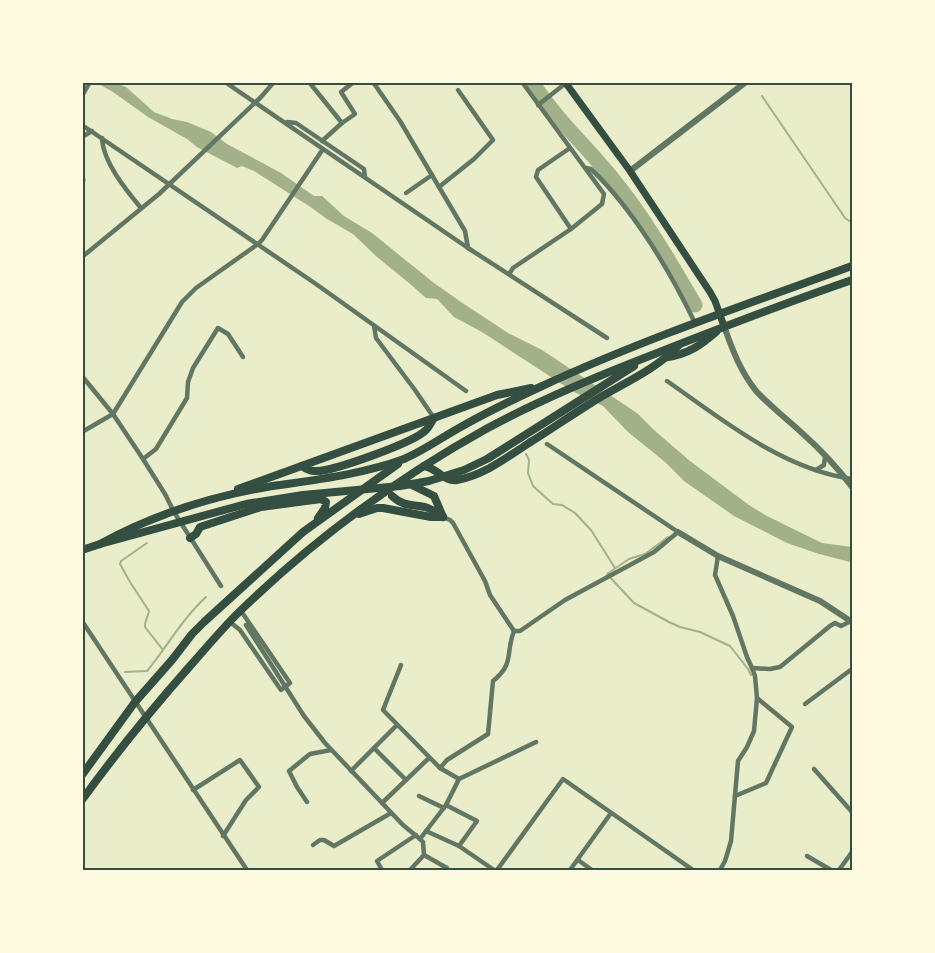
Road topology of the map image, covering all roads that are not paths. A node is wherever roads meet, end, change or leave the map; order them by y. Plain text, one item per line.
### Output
1 (90, 82) edge
2 (225, 82) edge
3 (274, 82) edge
4 (309, 82) edge
5 (354, 82) edge
6 (373, 82) edge
7 (522, 82) edge
8 (746, 82) edge
9 (566, 83) edge
10 (346, 85) edge
11 (458, 90) dead end
12 (82, 96) edge
13 (252, 104) junction
14 (540, 104) junction
15 (284, 122) junction
16 (342, 123) junction
17 (82, 125) edge
18 (92, 131) junction
19 (82, 137) edge
20 (102, 138) junction
21 (322, 141) junction
22 (570, 148) junction
23 (323, 149) junction
24 (586, 168) junction
25 (630, 171) junction
26 (432, 175) junction
27 (365, 177) junction
28 (169, 184) junction
29 (439, 187) junction
30 (405, 194) dead end
31 (141, 208) junction
32 (571, 229) junction
33 (260, 242) junction
34 (468, 248) junction
35 (82, 257) edge
36 (852, 267) edge
37 (509, 274) junction
38 (852, 280) edge
39 (720, 313) junction
40 (695, 323) junction
41 (374, 326) junction
42 (724, 326) junction
43 (607, 338) dead end
44 (681, 343) junction
45 (651, 355) junction
46 (243, 357) dead end
47 (667, 357) junction
48 (628, 366) junction
49 (82, 376) edge
50 (667, 381) dead end
51 (541, 386) junction
52 (466, 391) dead end
53 (113, 414) junction
54 (434, 418) junction
55 (82, 432) edge
56 (547, 444) dead end
57 (825, 455) junction
58 (406, 458) junction
59 (143, 459) junction
60 (302, 466) junction
61 (424, 466) junction
62 (816, 470) junction
63 (407, 477) junction
64 (849, 478) edge
65 (852, 487) edge
66 (392, 496) dead end
67 (218, 498) junction
68 (174, 512) junction
69 (443, 517) junction
70 (347, 520) junction
71 (180, 522) junction
72 (315, 524) junction
73 (678, 532) junction
74 (190, 538) junction
75 (100, 544) junction
76 (82, 550) edge
77 (718, 556) junction
78 (221, 586) dead end
79 (241, 610) junction
80 (82, 621) edge
81 (230, 622) junction
82 (852, 622) edge
83 (246, 625) dead end
84 (514, 631) junction
85 (401, 665) dead end
86 (752, 668) junction
87 (852, 669) edge
88 (285, 687) junction
89 (757, 698) junction
90 (135, 702) junction
91 (805, 704) dead end
92 (145, 717) junction
93 (397, 725) junction
94 (536, 742) dead end
95 (374, 748) junction
96 (331, 750) junction
97 (429, 758) junction
98 (440, 768) junction
99 (814, 769) dead end
100 (351, 771) junction
101 (82, 775) edge
102 (459, 779) junction
103 (406, 780) junction
104 (193, 790) junction
105 (419, 796) dead end
106 (735, 796) junction
107 (82, 800) edge
108 (307, 802) dead end
109 (382, 803) junction
110 (445, 806) junction
111 (852, 812) edge
112 (391, 813) junction
113 (611, 813) junction
114 (426, 831) junction
115 (223, 836) junction
116 (418, 837) junction
117 (313, 844) dead end
118 (459, 846) junction
119 (852, 852) edge
120 (424, 855) junction
121 (807, 856) dead end
122 (578, 860) junction
123 (245, 868) edge
124 (238, 870) edge
125 (382, 870) edge
126 (410, 870) edge
127 (447, 870) edge
128 (495, 870) edge
129 (570, 870) edge
130 (592, 870) edge
131 (693, 870) edge
132 (722, 870) edge
133 (831, 870) edge
134 (839, 870) edge

1 - 12 street
2 - 13 street
3 - 13 street
4 - 16 street
5 - 10 street
6 - 26 street
7 - 14 street
8 - 25 street
9 - 14 street
9 - 25 main road
10 - 16 street
11 - 29 street
13 - 15 street
13 - 28 street
14 - 22 street
15 - 21 street
15 - 23 street
16 - 21 street
17 - 18 street
18 - 19 street
18 - 20 street
20 - 28 street
20 - 31 street
21 - 27 street
22 - 24 street
22 - 32 street
23 - 27 street
23 - 33 street
24 - 32 street
24 - 40 street
25 - 39 main road
26 - 29 street
26 - 30 street
27 - 34 street
28 - 31 street
28 - 33 street
29 - 34 street
31 - 35 street
32 - 37 street
33 - 41 street
33 - 53 street
34 - 37 street
36 - 39 highway
37 - 43 street
38 - 42 highway
39 - 40 highway
39 - 42 main road
40 - 51 highway
41 - 52 street
41 - 54 street
42 - 44 highway
42 - 47 highway
42 - 57 street
44 - 45 highway
44 - 47 highway
45 - 47 highway
45 - 48 highway
46 - 59 street
47 - 61 highway
48 - 61 highway
48 - 71 highway
49 - 53 street
50 - 62 street
51 - 54 highway
51 - 58 highway
53 - 55 street
53 - 59 street
54 - 60 highway
54 - 60 highway
56 - 73 street
57 - 62 street
57 - 64 street
58 - 67 highway
58 - 72 highway
59 - 68 street
60 - 67 highway
61 - 63 highway
62 - 64 street
63 - 69 highway
63 - 70 highway
64 - 65 street
66 - 69 highway
67 - 68 highway
68 - 71 street
68 - 75 highway
69 - 70 highway
69 - 84 street
70 - 79 highway
71 - 74 street
71 - 75 highway
72 - 74 highway
72 - 90 highway
73 - 77 street
73 - 84 street
74 - 78 street
75 - 76 highway
77 - 82 street
77 - 86 street
79 - 81 highway
79 - 88 street
80 - 90 street
81 - 88 street
81 - 92 highway
82 - 86 street
83 - 88 street
84 - 98 street
85 - 93 street
86 - 89 street
87 - 91 street
88 - 96 street
89 - 106 street
89 - 106 street
90 - 92 street
90 - 101 highway
92 - 104 street
92 - 107 highway
93 - 95 street
93 - 97 street
94 - 102 street
95 - 100 street
95 - 103 street
96 - 100 street
96 - 108 street
97 - 98 street
97 - 103 street
98 - 102 street
99 - 111 street
100 - 109 street
102 - 110 street
103 - 109 street
104 - 115 street
104 - 115 street
105 - 110 street
106 - 132 street
109 - 112 street
110 - 114 street
110 - 118 street
112 - 116 street
112 - 117 street
113 - 122 street
113 - 128 street
113 - 131 street
114 - 116 street
114 - 118 street
115 - 123 street
116 - 120 street
116 - 125 street
118 - 128 street
119 - 134 street
120 - 126 street
120 - 127 street
121 - 133 street
122 - 129 street
122 - 130 street
123 - 124 street

